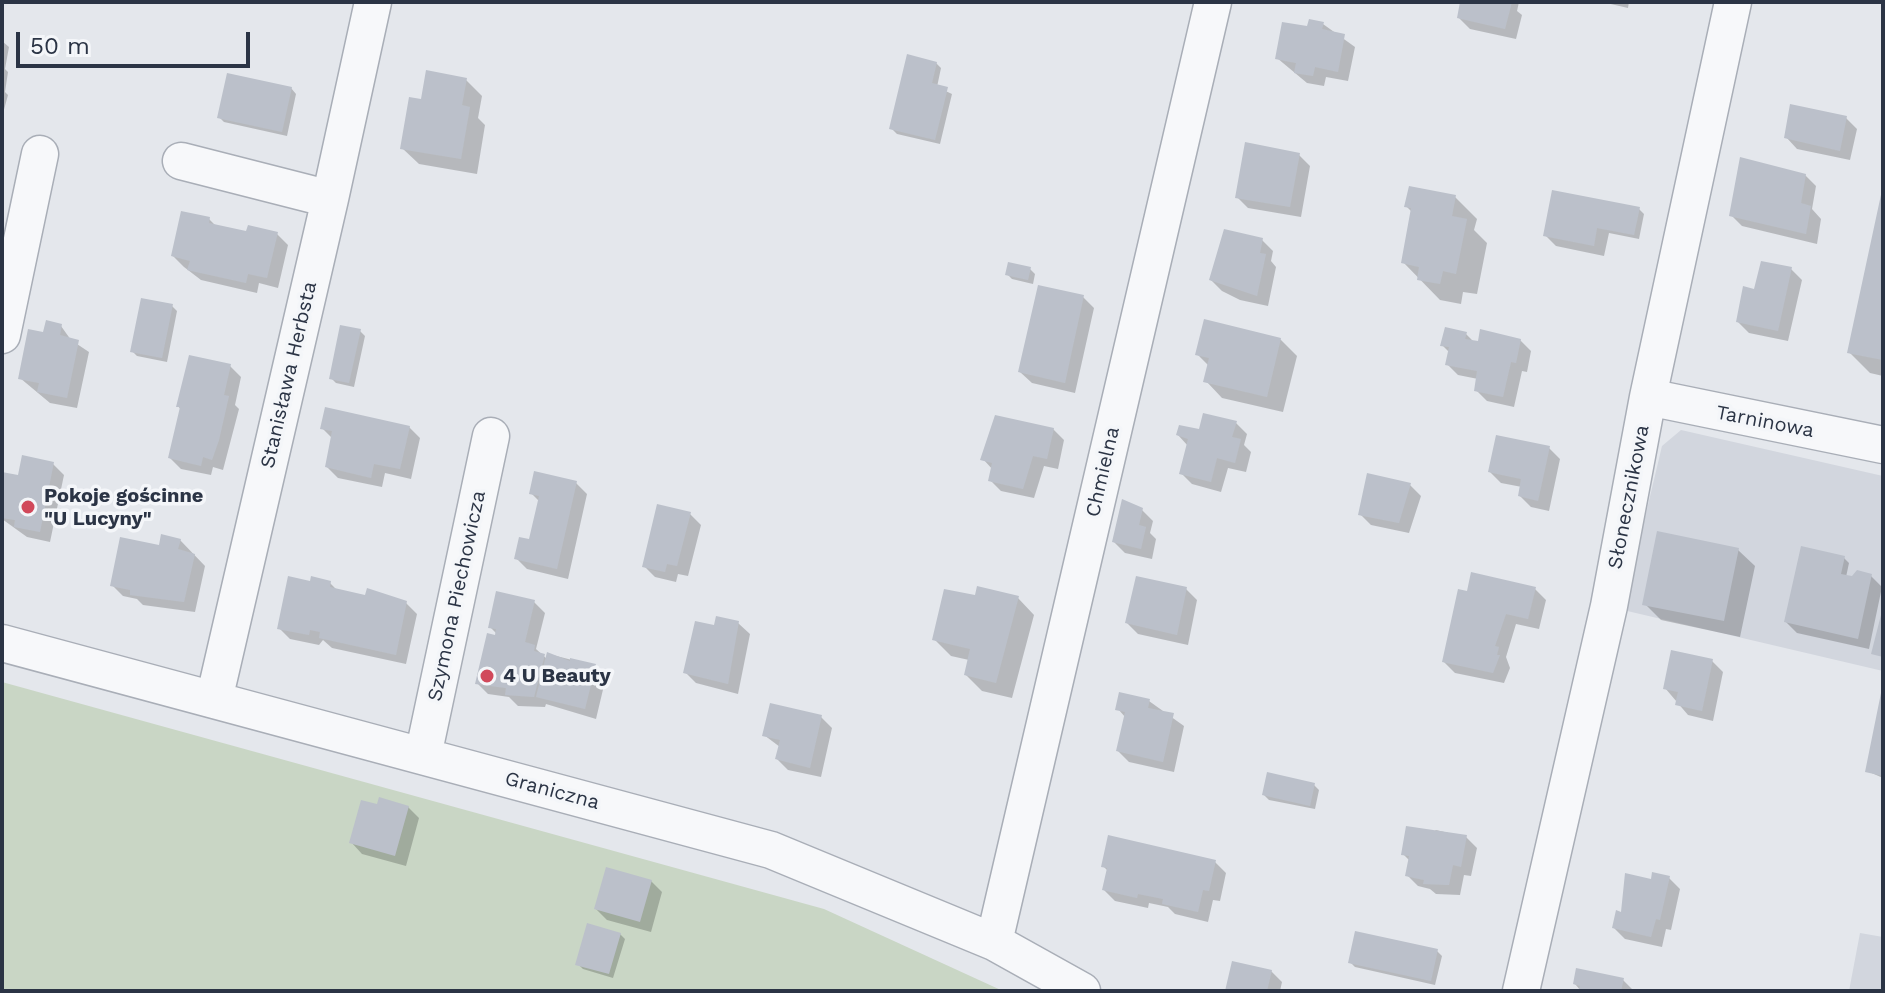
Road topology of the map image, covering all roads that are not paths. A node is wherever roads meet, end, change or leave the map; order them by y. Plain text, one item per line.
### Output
1 (373, 2) edge
2 (1213, 2) edge
3 (1733, 2) edge
4 (40, 154) dead end
5 (181, 161) dead end
6 (330, 199) junction
7 (2, 335) edge
8 (1648, 397) junction
9 (491, 436) dead end
10 (1883, 445) edge
11 (2, 643) edge
12 (214, 700) junction
13 (423, 756) junction
14 (994, 942) junction
15 (1082, 991) edge
16 (1521, 991) edge

1 - 6 street, Stanisława Herbsta
2 - 14 street, Chmielna
3 - 8 street, Słonecznikowa
4 - 7 street
5 - 6 street
6 - 12 street, Stanisława Herbsta
8 - 10 street, Tarninowa
8 - 16 street, Słonecznikowa
9 - 13 street, Szymona Piechowicza
11 - 12 street, Graniczna
12 - 13 street, Graniczna
13 - 14 street, Graniczna
14 - 15 street, Graniczna

